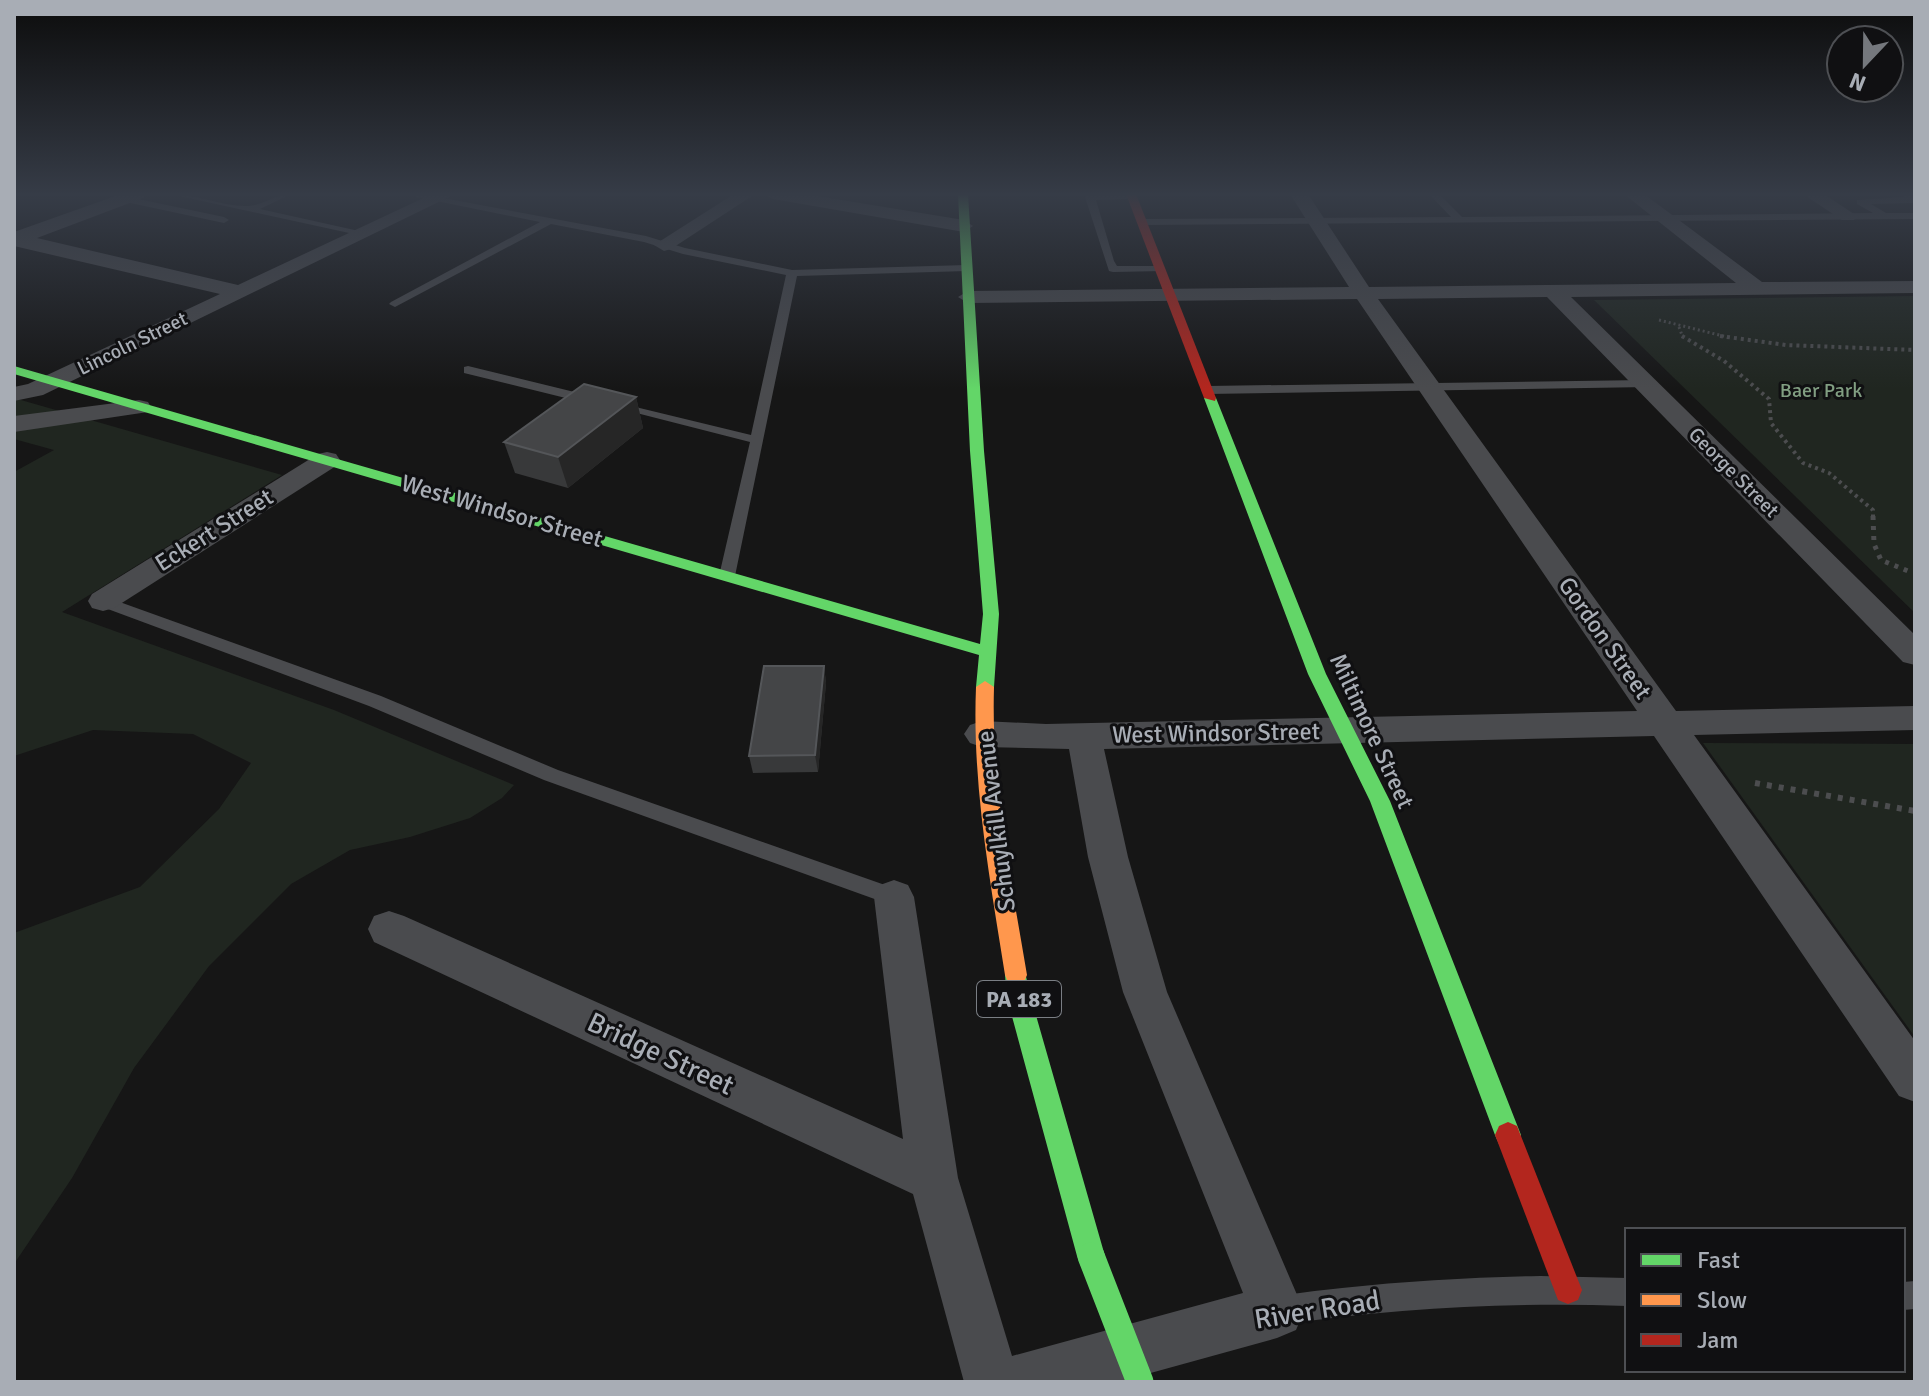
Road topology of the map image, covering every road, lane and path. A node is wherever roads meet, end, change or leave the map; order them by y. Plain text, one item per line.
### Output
1 (100, 259) edge
2 (308, 259) edge
3 (478, 259) edge
4 (729, 259) edge
5 (966, 259) edge
6 (1108, 259) edge
7 (1155, 259) edge
8 (1341, 259) edge
9 (1718, 259) edge
10 (967, 268) junction
11 (1159, 269) junction
12 (792, 273) junction
13 (1915, 287) edge
14 (1756, 288) junction
15 (1553, 291) junction
16 (239, 292) junction
17 (1363, 293) junction
18 (1168, 295) junction
19 (968, 297) junction
20 (395, 304) dead end
21 (1653, 317) dead end
22 (1679, 327) junction
23 (1915, 350) edge
24 (14, 370) edge
25 (468, 370) dead end
26 (1645, 384) junction
27 (1429, 387) junction
28 (34, 388) edge
29 (1207, 390) junction
30 (139, 407) junction
31 (14, 408) edge
32 (14, 424) edge
33 (757, 440) junction
34 (327, 460) junction
35 (1908, 571) dead end
36 (727, 576) junction
37 (103, 601) joint
38 (989, 652) junction
39 (1915, 654) edge
40 (1915, 718) edge
41 (1664, 723) junction
42 (1345, 731) junction
43 (982, 734) junction
44 (1065, 737) junction
45 (1702, 773) junction
46 (1915, 811) edge
47 (894, 897) joint
48 (389, 929) dead end
49 (1915, 1080) edge
50 (933, 1178) junction
51 (1568, 1290) junction
52 (1625, 1292) edge
53 (1277, 1311) junction
54 (992, 1382) edge
55 (1016, 1382) edge
56 (1140, 1382) edge

1 - 16 street
2 - 16 street, Lincoln Street
3 - 20 lane
4 - 12 lane
5 - 10 main road, Schuylkill Avenue / PA 183
6 - 11 lane
7 - 11 main road, Miltimore Street
8 - 17 street, Gordon Street
9 - 14 street
10 - 12 lane
10 - 19 main road, Schuylkill Avenue / PA 183
11 - 18 main road, Miltimore Street
12 - 33 lane
13 - 14 street
14 - 15 street
15 - 17 street
15 - 26 street, George Street
16 - 28 street, Lincoln Street
17 - 18 street
17 - 27 street, Gordon Street
18 - 19 street
18 - 29 main road, Miltimore Street
19 - 38 main road, Schuylkill Avenue / PA 183
21 - 22 path
22 - 23 path
22 - 35 path
24 - 28 main road, West Windsor Street
25 - 33 lane
26 - 27 lane
26 - 39 street, George Street
27 - 29 lane
27 - 41 street, Gordon Street
28 - 30 main road, West Windsor Street
28 - 31 street, Lincoln Street
29 - 42 main road, Miltimore Street
30 - 32 street
30 - 34 main road, West Windsor Street
33 - 36 lane
34 - 36 main road, West Windsor Street
34 - 37 street, Eckert Street
36 - 38 main road, West Windsor Street
37 - 47 lane
38 - 43 main road, Schuylkill Avenue / PA 183
40 - 41 street, West Windsor Street
41 - 42 street, West Windsor Street
41 - 45 street, Gordon Street
42 - 44 street, West Windsor Street
42 - 51 main road, Miltimore Street
43 - 44 street, West Windsor Street
43 - 56 main road, Schuylkill Avenue / PA 183, bridge
44 - 53 street
45 - 46 path
45 - 49 street, Gordon Street
47 - 50 street
48 - 50 street, Bridge Street
50 - 54 street
51 - 52 lane, River Road
51 - 53 lane, River Road
53 - 55 street, River Road

